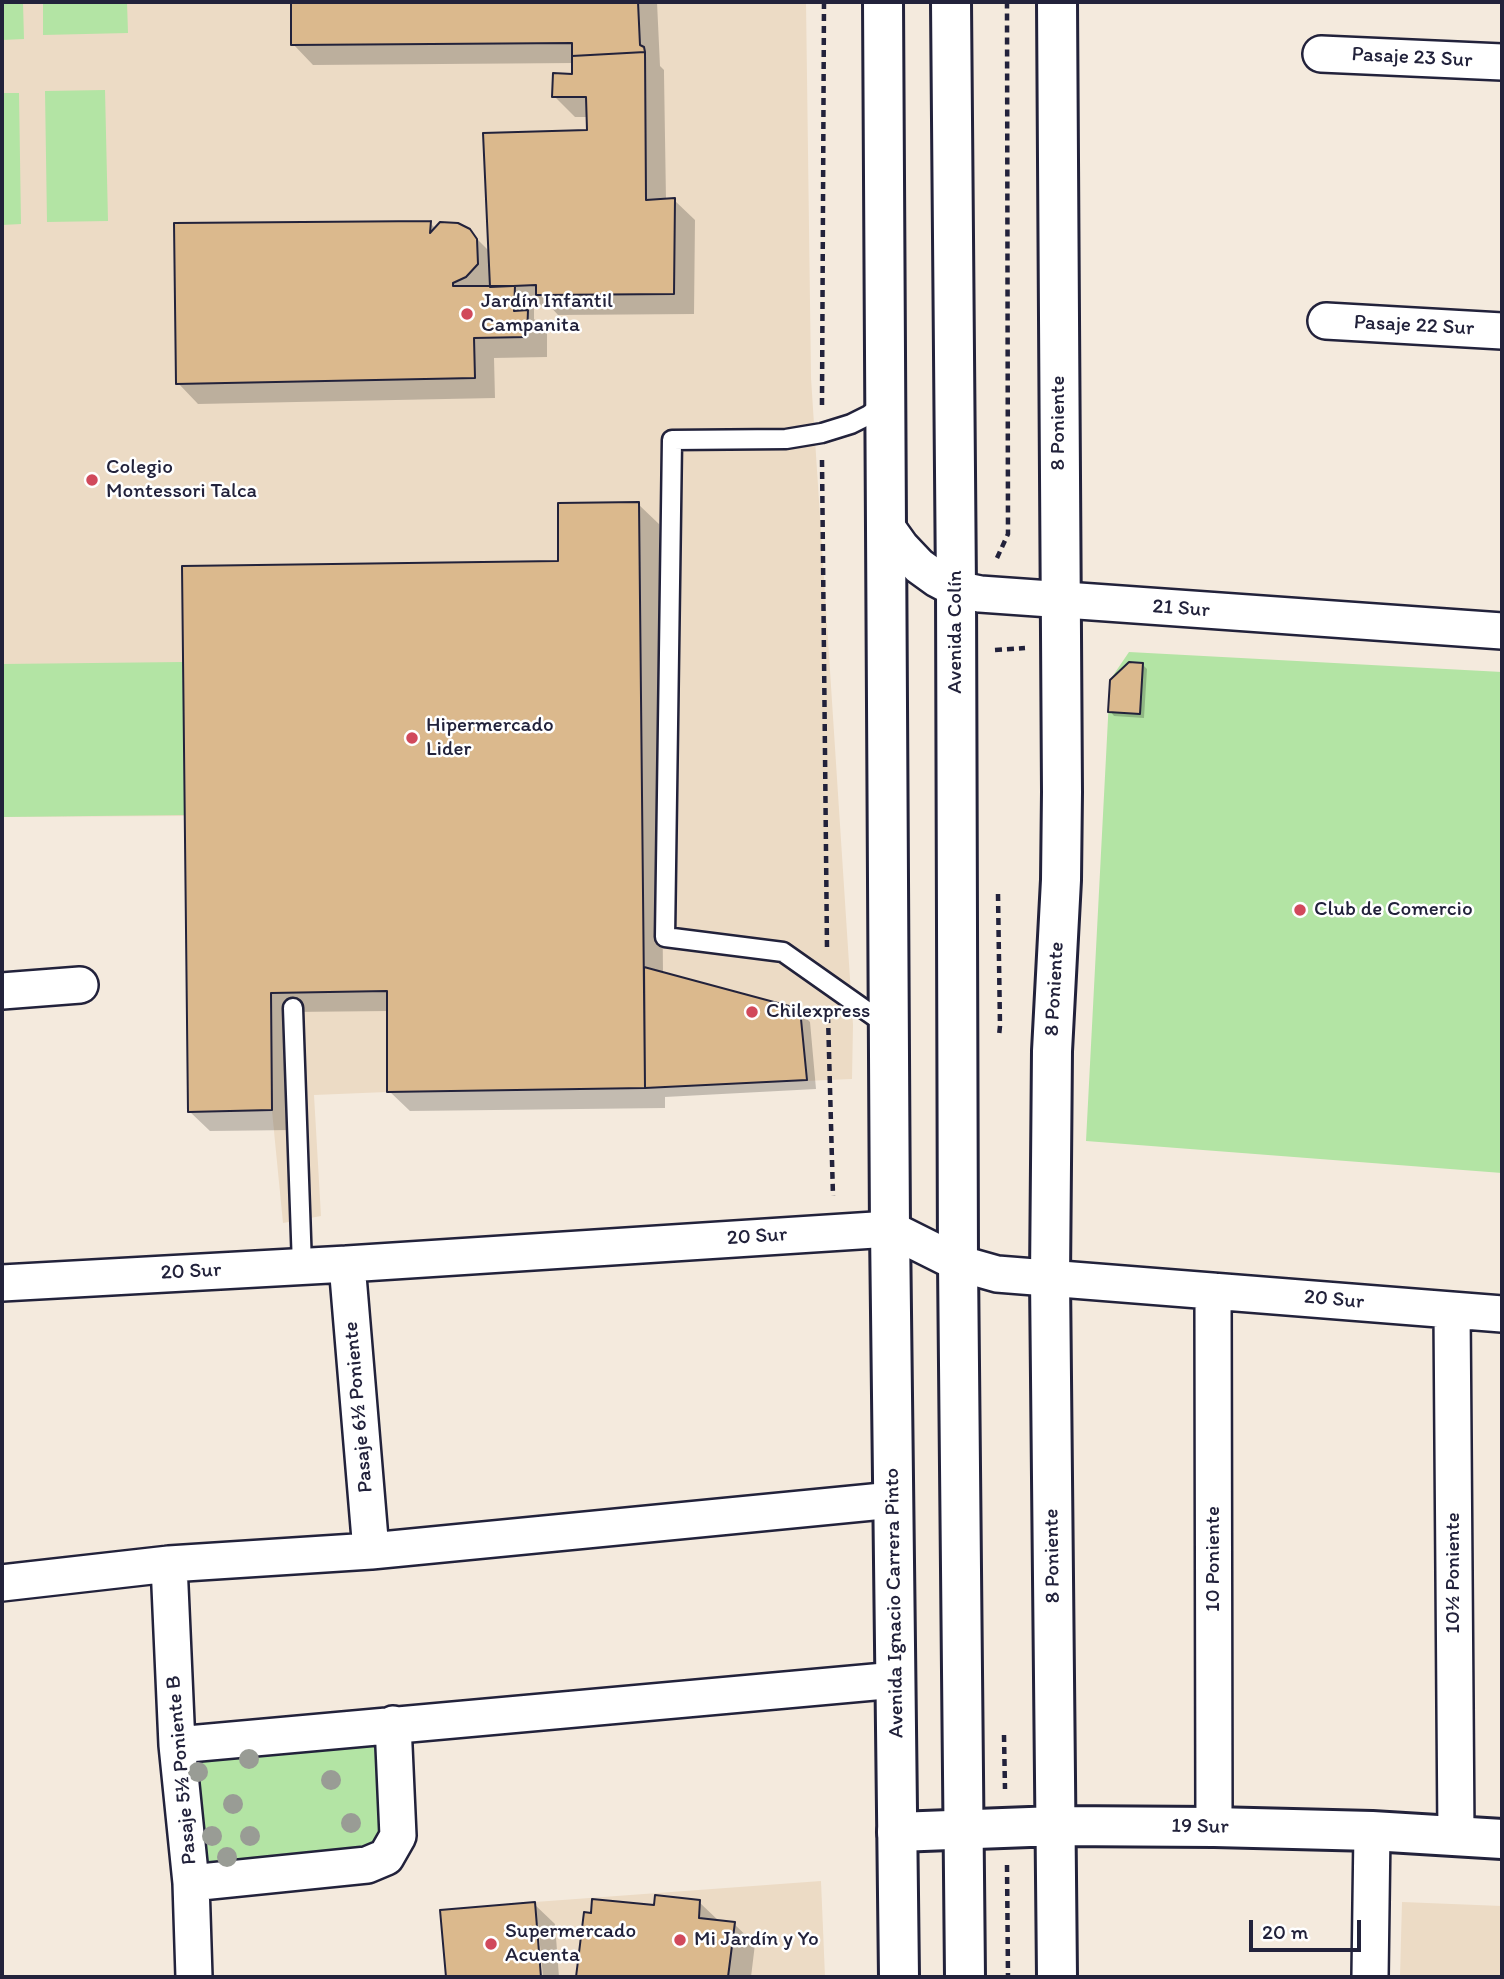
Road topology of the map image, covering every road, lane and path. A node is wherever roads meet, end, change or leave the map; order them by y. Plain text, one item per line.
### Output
1 (824, 2) edge
2 (883, 2) edge
3 (951, 2) edge
4 (1007, 2) edge
5 (1057, 2) edge
6 (1321, 54) dead end
7 (1502, 62) edge
8 (1326, 321) dead end
9 (1502, 331) edge
10 (885, 403) junction
11 (822, 433) junction
12 (886, 526) junction
13 (968, 592) junction
14 (1060, 600) junction
15 (1502, 631) edge
16 (997, 886) dead end
17 (827, 983) junction
18 (80, 985) dead end
19 (2, 991) edge
20 (293, 1008) dead end
21 (889, 1027) junction
22 (998, 1039) dead end
23 (890, 1229) junction
24 (834, 1232) junction
25 (958, 1263) junction
26 (347, 1264) junction
27 (302, 1266) junction
28 (1050, 1278) junction
29 (2, 1283) edge
30 (1213, 1290) junction
31 (1452, 1310) junction
32 (1502, 1314) edge
33 (893, 1500) junction
34 (372, 1551) junction
35 (169, 1564) junction
36 (2, 1583) edge
37 (896, 1681) junction
38 (393, 1724) junction
39 (1004, 1731) dead end
40 (177, 1745) junction
41 (1056, 1826) junction
42 (1214, 1827) junction
43 (1006, 1828) junction
44 (964, 1829) junction
45 (1372, 1831) junction
46 (897, 1832) junction
47 (1456, 1836) junction
48 (1502, 1839) edge
49 (191, 1883) junction
50 (194, 1977) edge
51 (899, 1977) edge
52 (965, 1977) edge
53 (1008, 1977) edge
54 (1057, 1977) edge
55 (1370, 1977) edge

1 - 11 path
2 - 10 main road
3 - 13 main road, Avenida Colín
4 - 13 path
5 - 14 main road, 8 Poniente
6 - 7 street, Pasaje 23 Sur
8 - 9 street, Pasaje 22 Sur
10 - 11 lane
10 - 12 main road
11 - 17 path
11 - 17 lane
12 - 13 street, 21 Sur
12 - 21 main road
13 - 14 street, 21 Sur
13 - 25 main road, Avenida Colín
14 - 15 street, 21 Sur
14 - 28 main road, 8 Poniente
16 - 22 path
17 - 21 lane
17 - 24 path
18 - 19 street
20 - 27 lane
21 - 23 main road
23 - 24 street, 20 Sur
23 - 25 street, 20 Sur
23 - 33 main road, Avenida Ignacio Carrera Pinto
24 - 26 street, 20 Sur
25 - 28 street, 20 Sur
25 - 44 main road
26 - 27 street, 20 Sur
26 - 34 street, Pasaje 6½ Poniente
27 - 29 street, 20 Sur
28 - 30 street, 20 Sur
28 - 41 main road, 8 Poniente
30 - 31 street, 20 Sur
30 - 42 street, 10 Poniente
31 - 32 street, 20 Sur
31 - 47 street, 10½ Poniente
33 - 34 street
33 - 37 main road, Avenida Ignacio Carrera Pinto
34 - 35 street
35 - 36 street
35 - 40 street, Pasaje 5½ Poniente B
37 - 38 street
37 - 46 main road, Avenida Ignacio Carrera Pinto
38 - 40 street
38 - 49 street
39 - 43 path
40 - 49 street, Pasaje 5½ Poniente B
41 - 42 main road, 19 Sur
41 - 43 main road, 19 Sur
41 - 54 main road, 8 Poniente
42 - 45 main road, 19 Sur
43 - 44 main road, 19 Sur
43 - 53 path
44 - 46 main road, 19 Sur
44 - 52 main road
45 - 47 main road, 19 Sur
45 - 55 street
46 - 51 main road, Avenida Ignacio Carrera Pinto
47 - 48 main road, 19 Sur
49 - 50 street, Pasaje 5½ Poniente B

